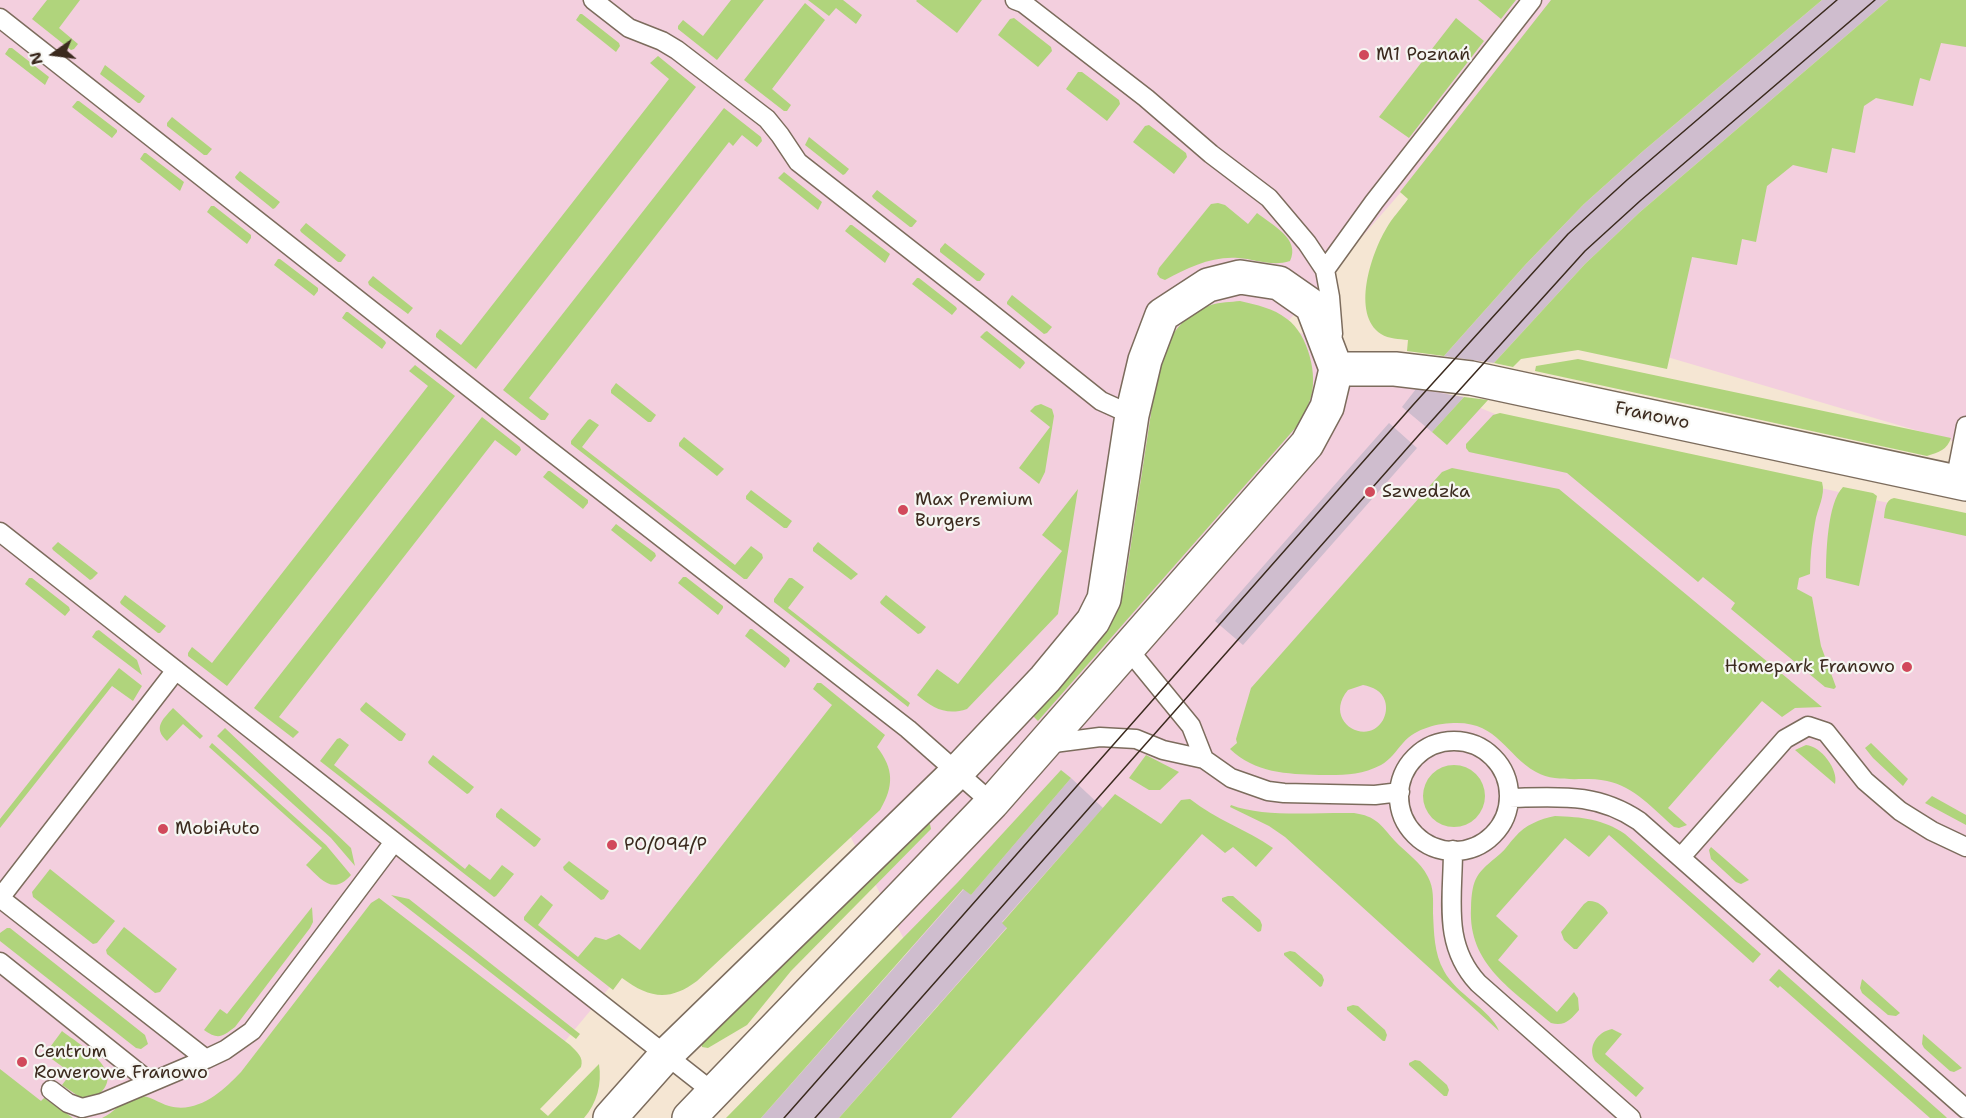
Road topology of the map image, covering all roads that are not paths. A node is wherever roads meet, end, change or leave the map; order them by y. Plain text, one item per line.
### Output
1 (593, 0) edge
2 (1015, 0) edge
3 (1532, 0) edge
4 (0, 18) edge
5 (1325, 270) junction
6 (1336, 369) junction
7 (1132, 415) junction
8 (1966, 426) edge
9 (1960, 483) edge
10 (0, 532) edge
11 (1130, 646) junction
12 (176, 670) junction
13 (1044, 744) junction
14 (1204, 759) junction
15 (957, 772) junction
16 (1400, 792) junction
17 (1509, 798) junction
18 (992, 803) junction
19 (394, 842) junction
20 (1966, 847) edge
21 (1453, 850) junction
22 (1681, 857) junction
23 (0, 898) edge
24 (0, 962) edge
25 (666, 1055) junction
26 (206, 1059) junction
27 (150, 1082) junction
28 (51, 1090) dead end
29 (713, 1092) junction
30 (1966, 1109) edge
31 (610, 1118) edge
32 (689, 1118) edge
33 (1631, 1118) edge

1 - 7 lane
2 - 5 lane
3 - 5 lane
4 - 15 lane
5 - 6 lane
6 - 7 street
6 - 9 street, Franowo
6 - 11 street
7 - 15 street
8 - 9 lane
10 - 12 lane
11 - 13 street
11 - 14 lane
12 - 19 lane
12 - 23 lane
13 - 14 lane
13 - 18 street
14 - 16 lane
15 - 18 lane
15 - 25 street
16 - 17 lane
16 - 21 lane
17 - 21 lane
17 - 22 lane
18 - 29 street
19 - 25 lane
19 - 26 lane
20 - 22 lane
21 - 33 lane
22 - 30 lane
23 - 26 lane
24 - 27 lane
25 - 29 lane
25 - 31 street
26 - 27 lane
27 - 28 lane
29 - 32 street

